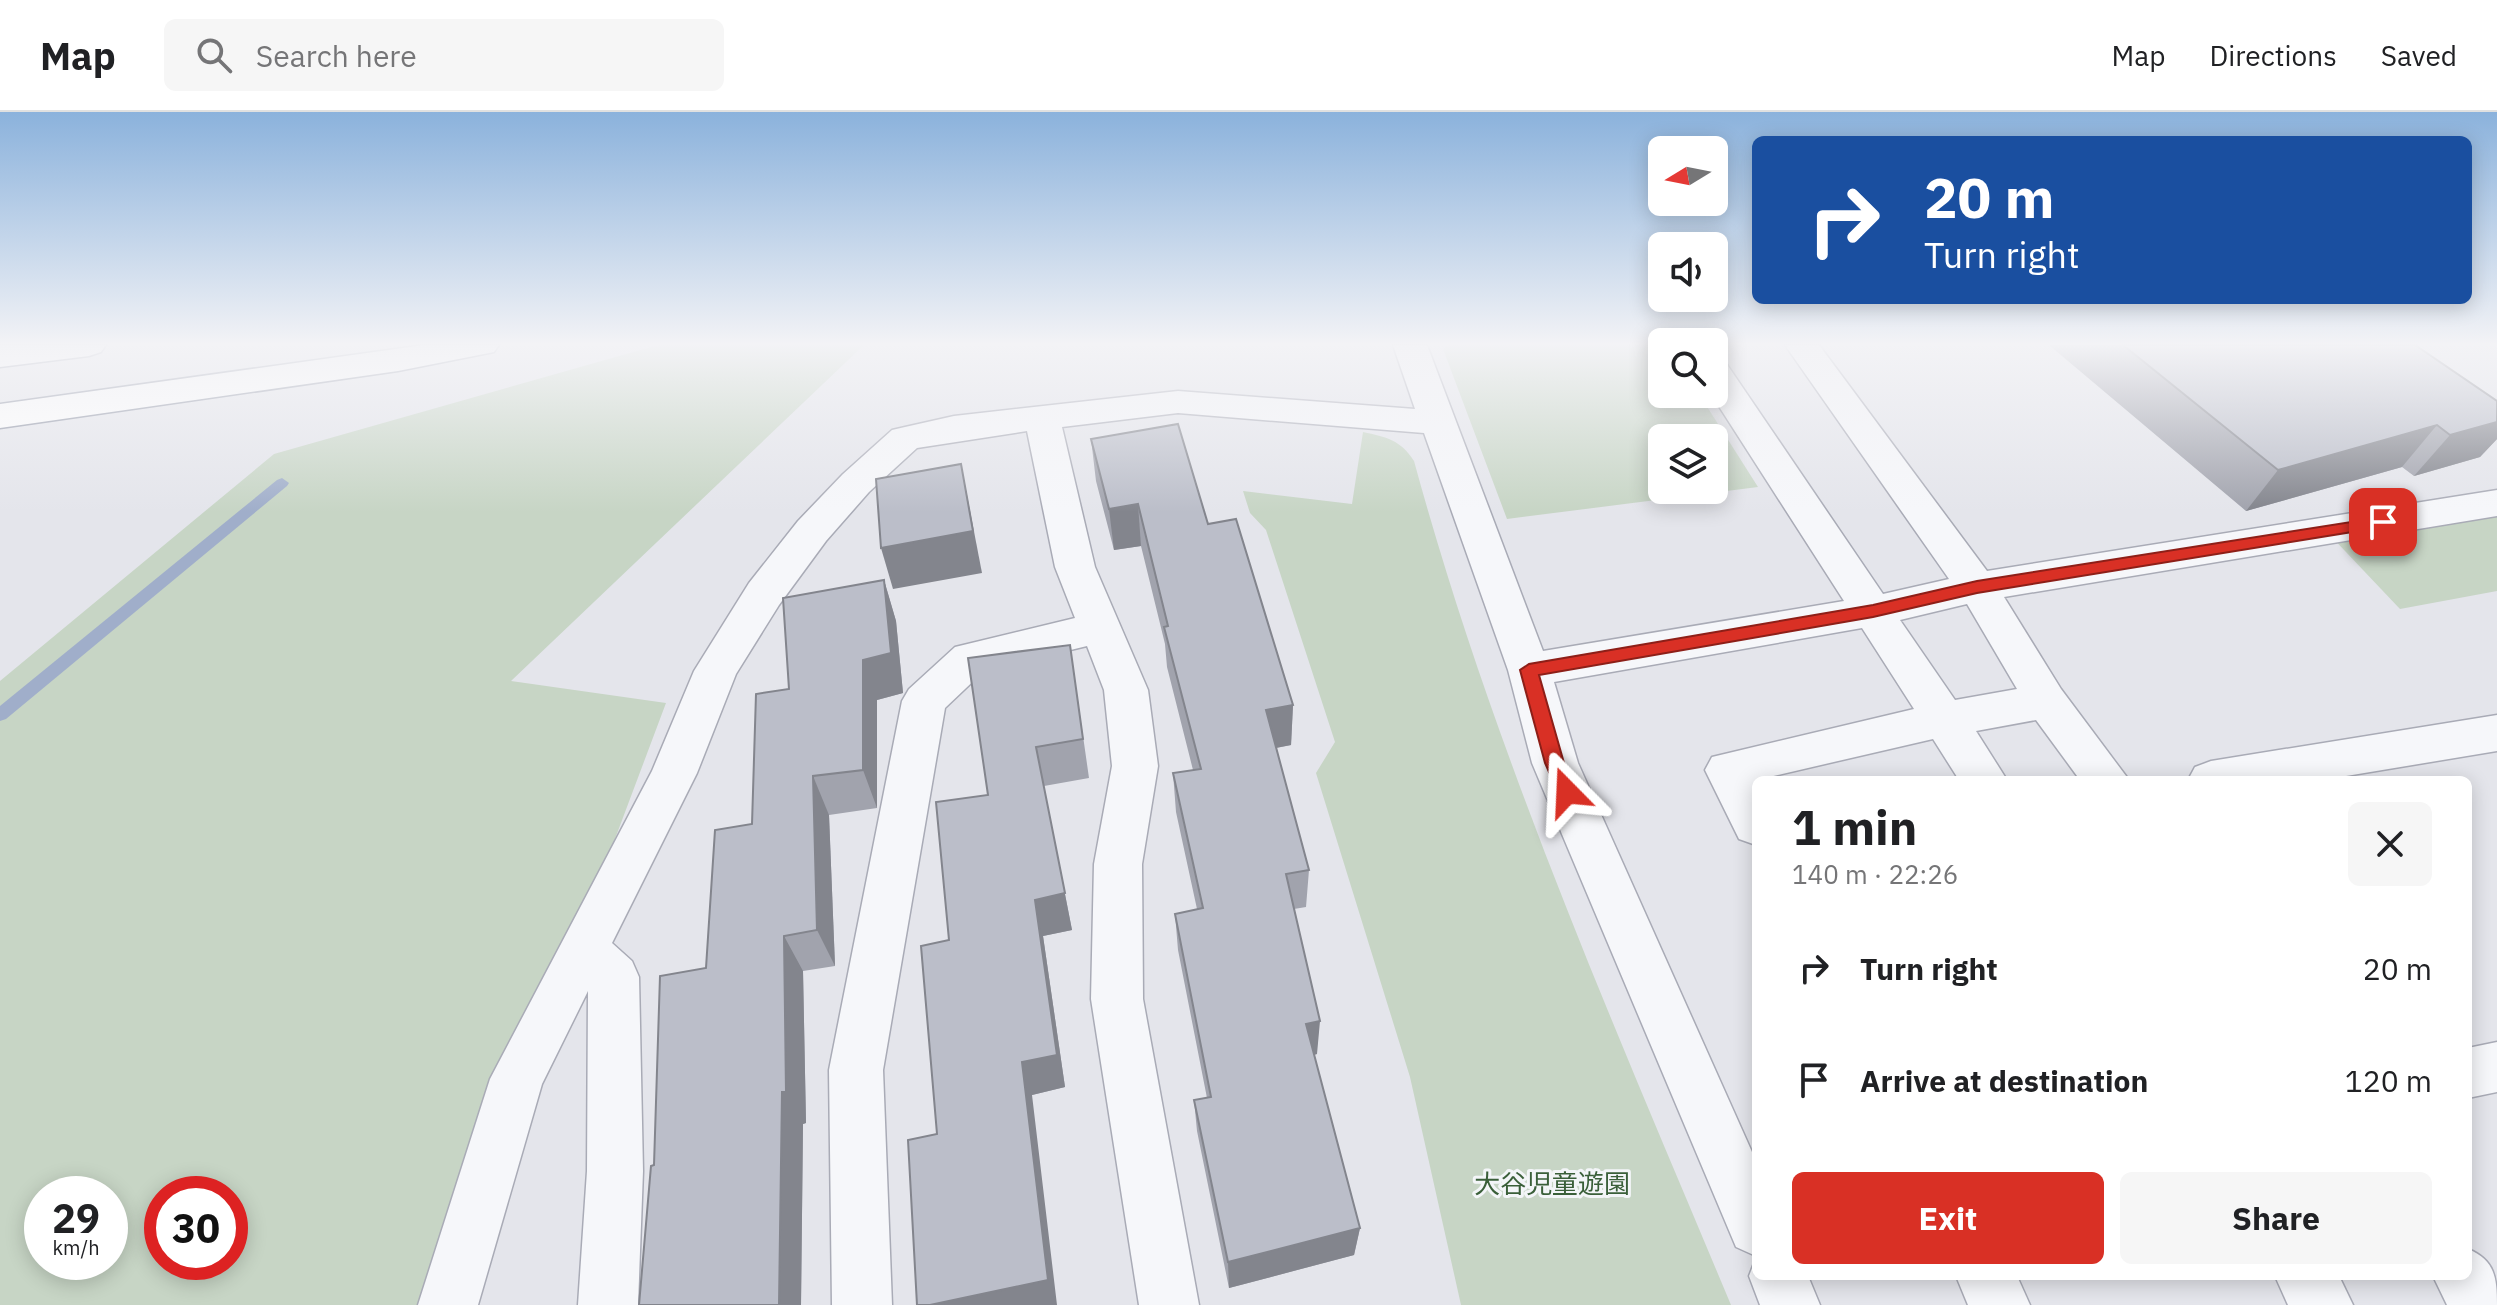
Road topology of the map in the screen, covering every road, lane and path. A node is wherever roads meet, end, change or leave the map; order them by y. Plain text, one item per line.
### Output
1 (108, 401) edge
2 (1428, 401) edge
3 (1734, 401) edge
4 (1842, 401) edge
5 (0, 416) edge
6 (1042, 418) junction
7 (1435, 422) junction
8 (2497, 503) edge
9 (1977, 587) junction
10 (1873, 611) junction
11 (1101, 627) junction
12 (1529, 670) junction
13 (2046, 701) junction
14 (1944, 719) junction
15 (2497, 733) edge
16 (1981, 776) edge
17 (2103, 776) edge
18 (2235, 776) edge
19 (1752, 817) edge
20 (584, 950) junction
21 (2497, 1067) edge
22 (2472, 1072) edge
23 (1752, 1218) edge
24 (1780, 1280) edge
25 (1987, 1280) edge
26 (2307, 1280) edge
27 (2465, 1280) edge
28 (448, 1305) edge
29 (608, 1305) edge
30 (862, 1305) edge
31 (1169, 1305) edge
32 (1790, 1305) edge
33 (2000, 1305) edge
34 (2323, 1305) edge
35 (2483, 1305) edge

1 - 5 highway
2 - 7 street
3 - 10 street
4 - 9 street
6 - 7 street
6 - 11 street
6 - 20 street
7 - 12 street
8 - 9 street
9 - 10 street
9 - 13 street
10 - 12 street
10 - 14 street
11 - 30 street
11 - 31 street
12 - 23 street
13 - 14 street
13 - 17 street
14 - 16 street
14 - 19 street
15 - 18 street
20 - 28 street
20 - 29 street
21 - 22 street
24 - 32 street
25 - 33 street
26 - 34 street
27 - 35 street

